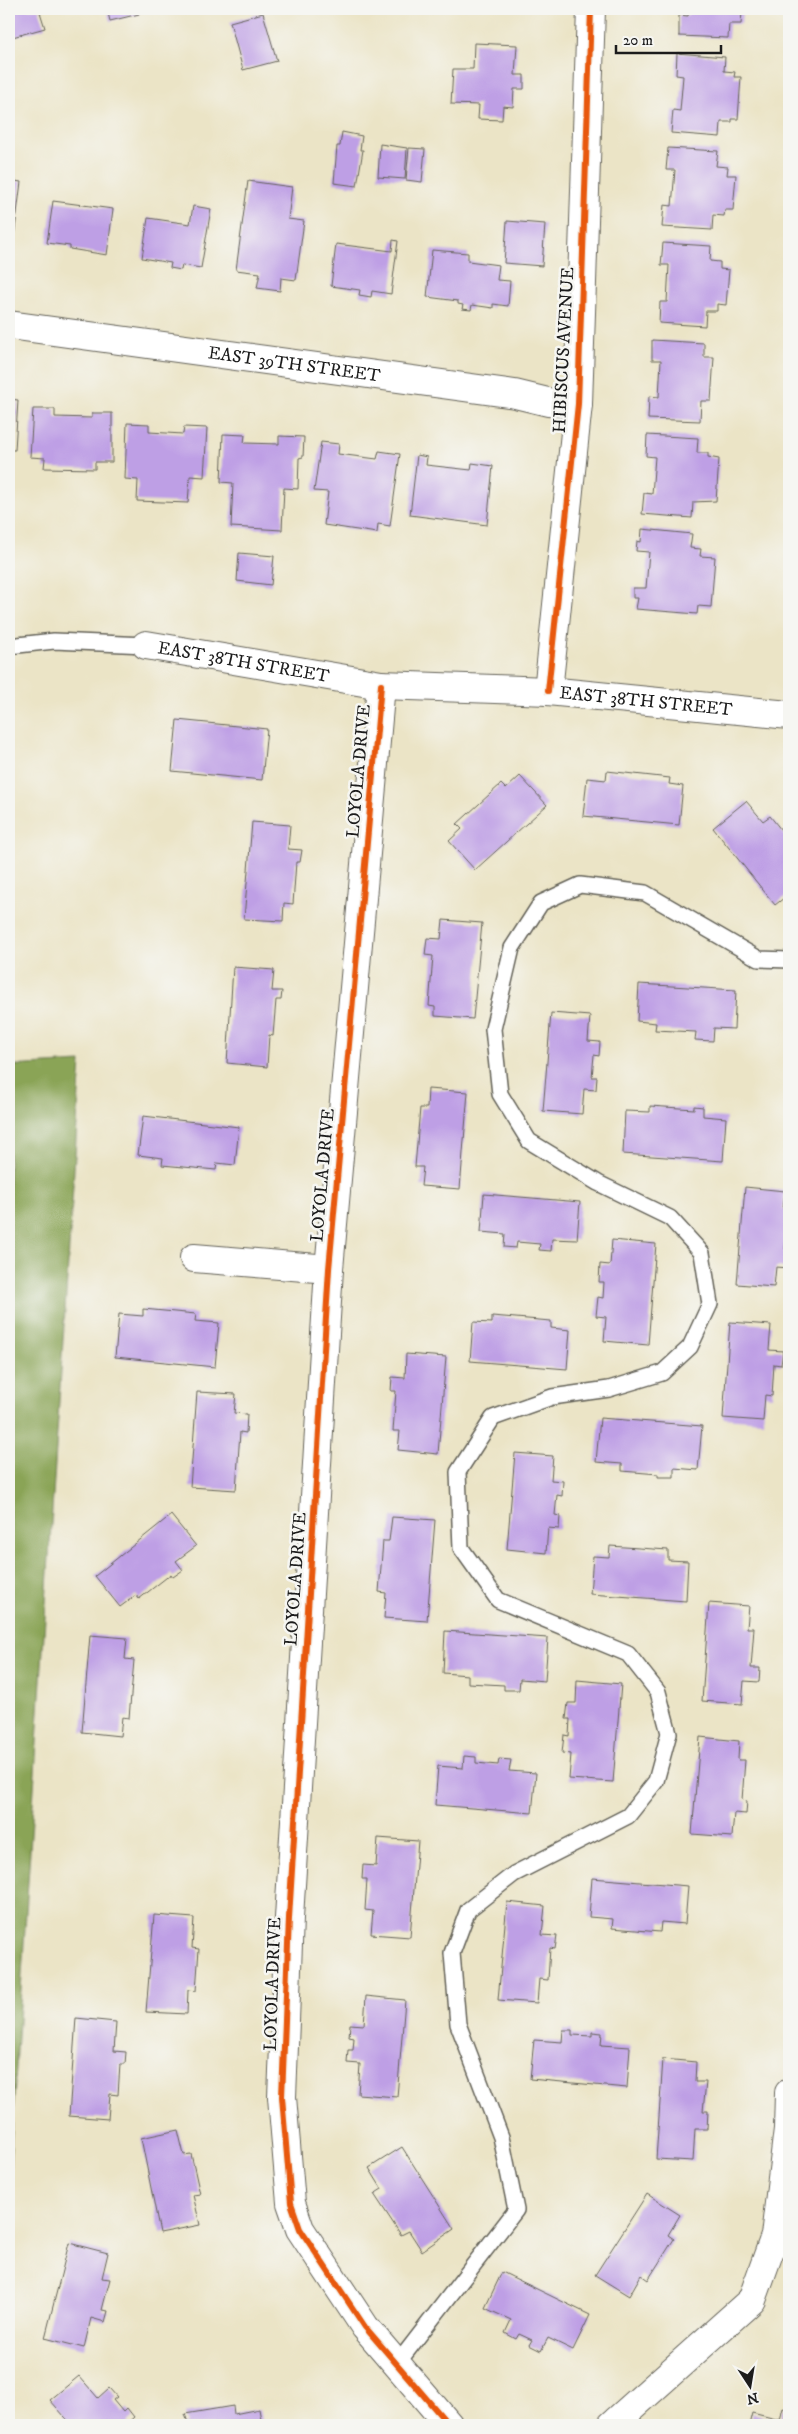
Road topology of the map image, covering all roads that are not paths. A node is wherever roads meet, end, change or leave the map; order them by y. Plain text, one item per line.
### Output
1 (591, 9) edge
2 (9, 325) edge
3 (578, 404) junction
4 (146, 645) joint
5 (9, 646) edge
6 (381, 684) junction
7 (548, 691) junction
8 (789, 715) edge
9 (789, 960) edge
10 (194, 1258) dead end
11 (329, 1269) junction
12 (789, 2093) edge
13 (397, 2364) junction
14 (448, 2425) edge
15 (612, 2425) edge

1 - 3 street, HIBISCUS AVENUE
2 - 3 street, EAST 39TH STREET
3 - 7 street, HIBISCUS AVENUE
4 - 5 lane
4 - 6 street, EAST 38TH STREET
6 - 7 street, EAST 38TH STREET
6 - 11 street, LOYOLA DRIVE
7 - 8 street, EAST 38TH STREET
9 - 13 lane
10 - 11 street
11 - 13 street, LOYOLA DRIVE
12 - 15 street
13 - 14 street, LOYOLA DRIVE

